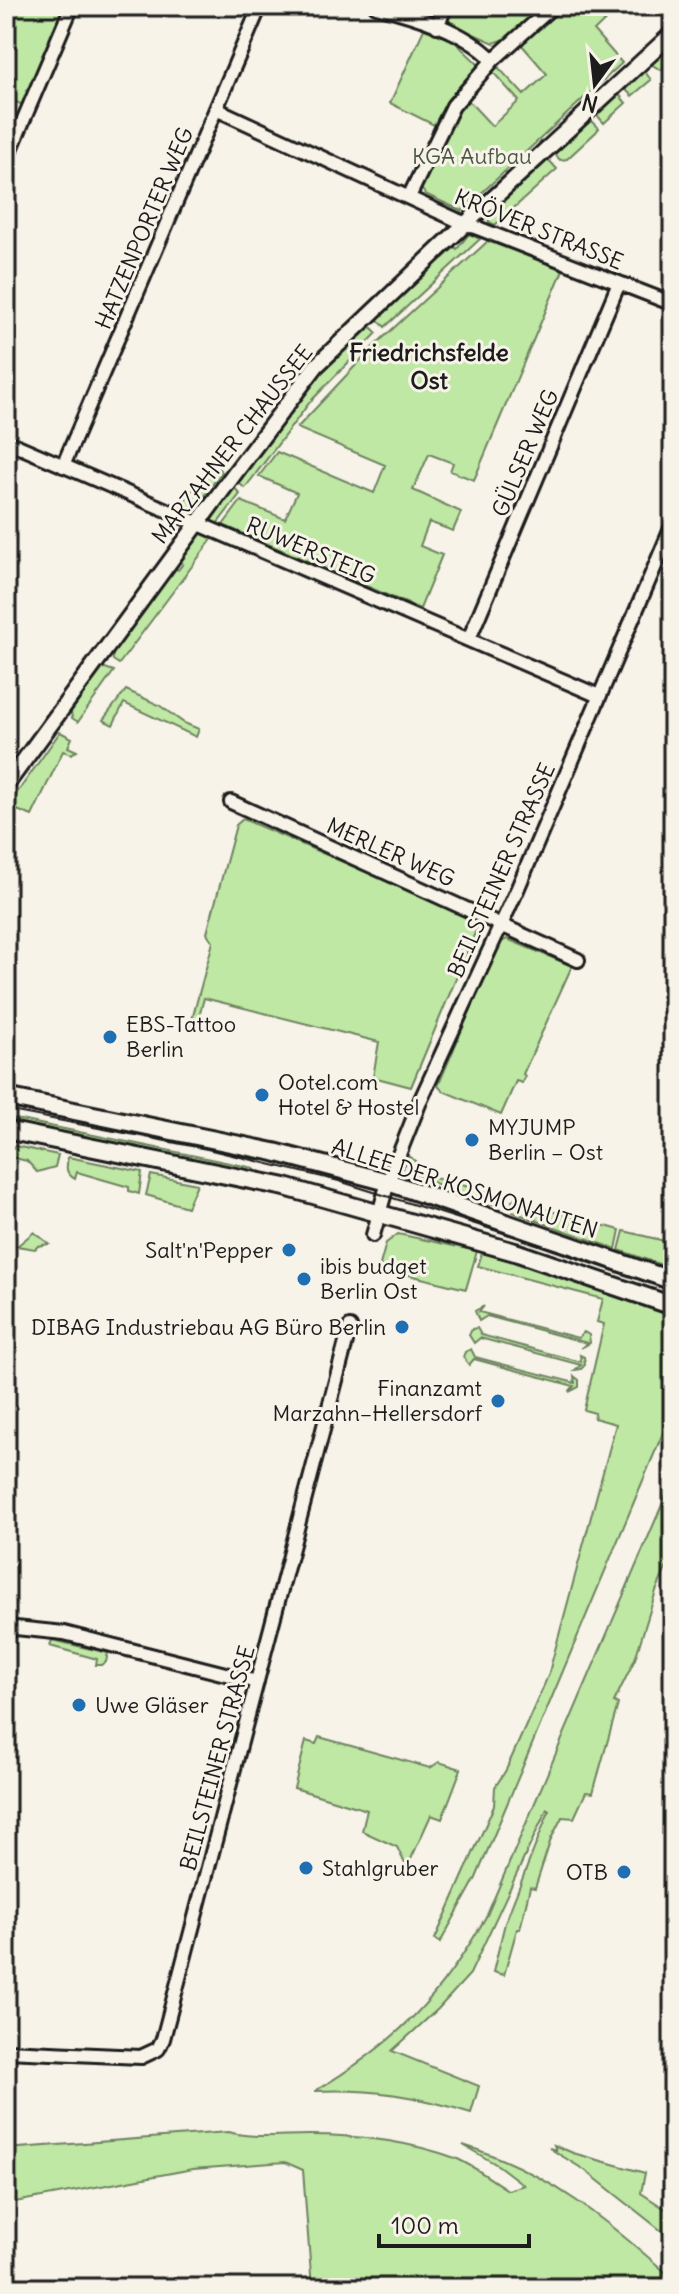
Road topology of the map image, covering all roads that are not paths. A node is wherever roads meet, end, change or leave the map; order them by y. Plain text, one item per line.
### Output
1 (72, 6) edge
2 (260, 6) edge
3 (376, 6) edge
4 (446, 6) edge
5 (553, 6) edge
6 (437, 26) junction
7 (673, 33) edge
8 (493, 60) junction
9 (216, 109) junction
10 (6, 161) edge
11 (409, 197) junction
12 (467, 223) junction
13 (619, 283) junction
14 (673, 304) edge
15 (6, 441) edge
16 (63, 466) junction
17 (198, 523) junction
18 (673, 524) edge
19 (469, 639) junction
20 (599, 696) junction
21 (6, 785) edge
22 (231, 802) dead end
23 (500, 923) junction
24 (578, 960) dead end
25 (6, 1097) edge
26 (6, 1130) edge
27 (388, 1182) junction
28 (378, 1214) junction
29 (373, 1235) dead end
30 (673, 1281) edge
31 (673, 1306) edge
32 (350, 1327) dead end
33 (6, 1627) edge
34 (257, 1682) junction
35 (6, 2051) edge

1 - 10 street
2 - 9 street, HATZENPORTER WEG
3 - 6 street
4 - 6 street
5 - 8 street
6 - 8 street
7 - 12 street, MARZAHNER CHAUSSEE
8 - 11 street
9 - 11 street, KRÖVER STRASSE
9 - 16 street, HATZENPORTER WEG
11 - 12 street, KRÖVER STRASSE
12 - 13 street, KRÖVER STRASSE
12 - 17 street, MARZAHNER CHAUSSEE
13 - 14 street, KRÖVER STRASSE
13 - 19 street, GÜLSER WEG
15 - 16 street, RUWERSTEIG
16 - 17 street, RUWERSTEIG
17 - 19 street, RUWERSTEIG
17 - 21 street, MARZAHNER CHAUSSEE
18 - 20 street, BEILSTEINER STRASSE
19 - 20 street, RUWERSTEIG
20 - 23 street, BEILSTEINER STRASSE
22 - 23 street, MERLER WEG
23 - 24 street, MERLER WEG
23 - 27 street, BEILSTEINER STRASSE
25 - 27 main road, ALLEE DER KOSMONAUTEN
26 - 28 main road, ALLEE DER KOSMONAUTEN
27 - 28 street, BEILSTEINER STRASSE
27 - 30 main road, ALLEE DER KOSMONAUTEN
28 - 29 street, BEILSTEINER STRASSE
28 - 31 main road, ALLEE DER KOSMONAUTEN
32 - 34 street, BEILSTEINER STRASSE
33 - 34 street
34 - 35 street, BEILSTEINER STRASSE

